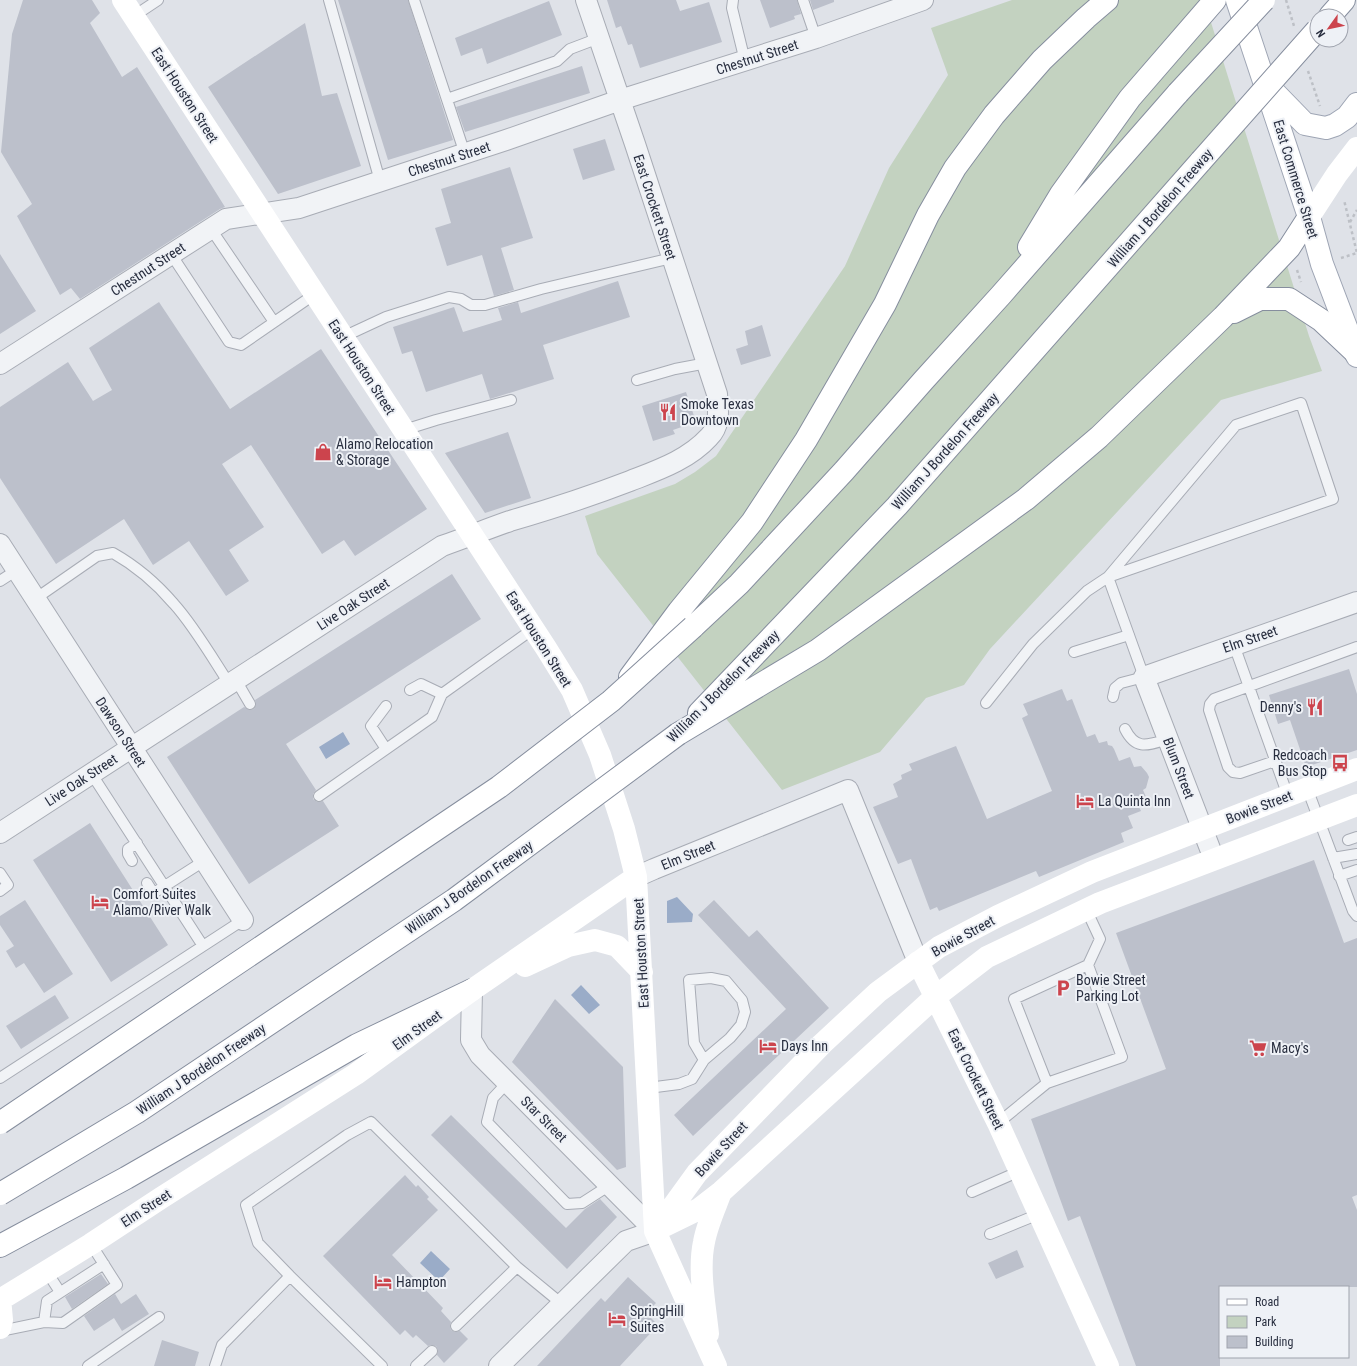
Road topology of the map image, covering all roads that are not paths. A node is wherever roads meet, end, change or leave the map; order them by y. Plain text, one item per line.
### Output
1 (158, 0) edge
2 (329, 0) edge
3 (414, 0) edge
4 (586, 0) edge
5 (733, 0) edge
6 (803, 0) edge
7 (923, 0) edge
8 (1107, 0) edge
9 (1215, 0) edge
10 (1237, 0) edge
11 (1264, 0) edge
12 (1344, 0) edge
13 (129, 8) edge
14 (1337, 8) edge
15 (599, 38) junction
16 (816, 38) junction
17 (1309, 39) edge
18 (745, 62) junction
19 (1265, 82) junction
20 (447, 99) junction
21 (620, 100) junction
22 (1357, 104) edge
23 (1357, 148) edge
24 (465, 154) junction
25 (380, 181) junction
26 (262, 213) junction
27 (1309, 217) junction
28 (211, 229) junction
29 (171, 254) junction
30 (672, 258) junction
31 (315, 294) junction
32 (1002, 295) junction
33 (1222, 317) junction
34 (274, 322) junction
35 (343, 337) junction
36 (1356, 354) edge
37 (0, 364) edge
38 (707, 364) junction
39 (637, 380) dead end
40 (510, 400) dead end
41 (718, 416) joint
42 (404, 430) junction
43 (472, 534) junction
44 (0, 544) edge
45 (17, 570) junction
46 (1108, 577) junction
47 (0, 581) edge
48 (35, 599) junction
49 (1357, 602) edge
50 (686, 619) junction
51 (533, 629) junction
52 (1129, 635) junction
53 (1234, 645) junction
54 (1357, 647) edge
55 (1074, 652) dead end
56 (1144, 677) junction
57 (233, 682) junction
58 (1248, 686) junction
59 (410, 690) dead end
60 (442, 694) junction
61 (1113, 697) dead end
62 (986, 703) dead end
63 (250, 704) dead end
64 (386, 706) dead end
65 (1125, 729) dead end
66 (678, 734) junction
67 (1168, 739) junction
68 (132, 748) junction
69 (386, 749) junction
70 (1275, 761) junction
71 (1357, 768) edge
72 (91, 773) junction
73 (848, 790) joint
74 (1297, 792) junction
75 (319, 796) dead end
76 (1357, 804) edge
77 (1318, 819) junction
78 (1202, 829) junction
79 (0, 833) edge
80 (137, 843) junction
81 (1357, 854) edge
82 (1333, 858) junction
83 (1214, 859) junction
84 (132, 861) dead end
85 (204, 861) junction
86 (1357, 870) edge
87 (0, 872) edge
88 (1339, 876) junction
89 (636, 877) junction
90 (147, 884) dead end
91 (165, 886) junction
92 (0, 890) edge
93 (1086, 909) junction
94 (1357, 916) edge
95 (243, 920) joint
96 (204, 946) junction
97 (918, 962) junction
98 (1088, 965) junction
99 (642, 972) junction
100 (490, 978) junction
101 (472, 990) junction
102 (935, 997) junction
103 (704, 1060) junction
104 (0, 1078) edge
105 (507, 1083) junction
106 (1047, 1083) junction
107 (648, 1088) junction
108 (0, 1123) edge
109 (998, 1123) junction
110 (1020, 1171) junction
111 (610, 1185) junction
112 (721, 1192) junction
113 (972, 1192) dead end
114 (0, 1194) edge
115 (1039, 1214) junction
116 (655, 1231) junction
117 (990, 1234) dead end
118 (91, 1244) junction
119 (0, 1246) edge
120 (104, 1264) junction
121 (517, 1267) junction
122 (47, 1272) junction
123 (290, 1276) junction
124 (60, 1292) junction
125 (0, 1299) edge
126 (562, 1304) junction
127 (159, 1317) dead end
128 (44, 1322) junction
129 (456, 1326) dead end
130 (0, 1329) edge
131 (432, 1351) dead end
132 (713, 1360) edge
133 (88, 1366) edge
134 (215, 1366) edge
135 (382, 1366) edge
136 (416, 1366) edge
137 (499, 1366) edge
138 (1108, 1366) edge

1 - 13 lane
2 - 25 lane
3 - 20 lane
4 - 15 street, East Crockett Street
5 - 18 lane
6 - 16 lane
7 - 16 street, Chestnut Street
8 - 50 main road
9 - 32 main road
10 - 19 main road, East Commerce Street
11 - 32 main road, bridge
12 - 14 main road
13 - 26 main road, East Houston Street
15 - 20 lane
15 - 21 street, East Crockett Street
16 - 18 street, Chestnut Street
17 - 66 main road, William J Bordelon Freeway, bridge
18 - 21 street, Chestnut Street
19 - 22 main road
19 - 27 main road, East Commerce Street
20 - 24 lane
21 - 24 street, Chestnut Street
21 - 30 street, East Crockett Street
23 - 27 main road
24 - 25 street, Chestnut Street
25 - 26 street, Chestnut Street
26 - 28 street, Chestnut Street
26 - 31 main road, East Houston Street
27 - 33 main road
27 - 36 main road, East Commerce Street
28 - 29 street, Chestnut Street
28 - 34 lane
29 - 34 lane
29 - 37 street, Chestnut Street
30 - 35 lane
30 - 38 street, East Crockett Street
31 - 34 lane
31 - 35 main road, East Houston Street
32 - 50 main road
33 - 36 main road
33 - 66 main road
35 - 42 main road, East Houston Street
38 - 39 lane
38 - 41 street, East Crockett Street
40 - 42 lane
41 - 43 street, Live Oak Street
42 - 43 main road, East Houston Street
43 - 51 main road, East Houston Street
43 - 57 street, Live Oak Street
44 - 45 street, Dawson Street
45 - 47 lane
45 - 48 street, Dawson Street
46 - 46 lane
46 - 52 lane
46 - 62 lane
48 - 57 lane
48 - 68 street, Dawson Street
49 - 53 street, Elm Street
50 - 108 main road, bridge
51 - 60 lane
51 - 89 main road, East Houston Street
52 - 55 lane
52 - 56 lane
53 - 56 street, Elm Street
53 - 58 lane
54 - 58 lane
56 - 61 lane
56 - 67 street, Blum Street
57 - 63 lane
57 - 68 street, Live Oak Street
58 - 70 lane
58 - 70 lane
59 - 60 lane
60 - 69 lane
64 - 69 lane
65 - 67 lane
66 - 114 main road, William J Bordelon Freeway, bridge
67 - 78 street, Blum Street
68 - 72 street, Live Oak Street
68 - 85 street, Dawson Street
69 - 75 lane
70 - 74 lane
71 - 74 main road, Bowie Street
72 - 79 street, Live Oak Street
72 - 80 lane
73 - 89 street, Elm Street
73 - 97 street, East Crockett Street
74 - 77 lane
74 - 78 main road, Bowie Street
76 - 77 main road, Bowie Street
77 - 82 lane
77 - 83 main road, Bowie Street
78 - 83 street, Blum Street
78 - 97 main road, Bowie Street
80 - 84 lane
80 - 91 lane
81 - 82 lane
82 - 88 lane
83 - 93 main road, Bowie Street
85 - 91 lane
85 - 95 street, Dawson Street
86 - 88 lane
87 - 92 lane
88 - 94 lane
89 - 99 main road, East Houston Street
89 - 100 main road, Elm Street
90 - 91 lane
91 - 96 lane
93 - 98 lane
93 - 102 main road, Bowie Street
95 - 96 lane
96 - 104 lane
97 - 102 main road, East Crockett Street
97 - 116 main road, Bowie Street
98 - 106 lane
98 - 106 lane
99 - 100 main road
99 - 107 main road, East Houston Street
100 - 101 main road, Elm Street
101 - 105 street, Star Street
101 - 118 main road, Elm Street
101 - 119 main road
102 - 109 main road, East Crockett Street
102 - 112 main road, Bowie Street
103 - 103 lane
103 - 107 lane
105 - 111 street, Star Street
105 - 111 lane
106 - 109 lane
107 - 116 main road, East Houston Street
109 - 110 main road, East Crockett Street
110 - 113 lane
110 - 115 main road, East Crockett Street
111 - 116 street, Star Street
112 - 116 main road, Bowie Street
112 - 132 main road
115 - 117 lane
115 - 138 main road, East Crockett Street
116 - 126 street, Bowie Street
116 - 132 main road, East Houston Street
118 - 120 lane
118 - 122 main road, Elm Street
120 - 124 lane
120 - 128 lane
121 - 123 lane
121 - 126 lane
121 - 129 lane
122 - 124 lane
122 - 125 main road, Elm Street
123 - 134 lane
123 - 135 lane
124 - 128 lane
125 - 130 main road
126 - 137 street, Bowie Street
127 - 133 lane
128 - 130 lane
131 - 136 lane

